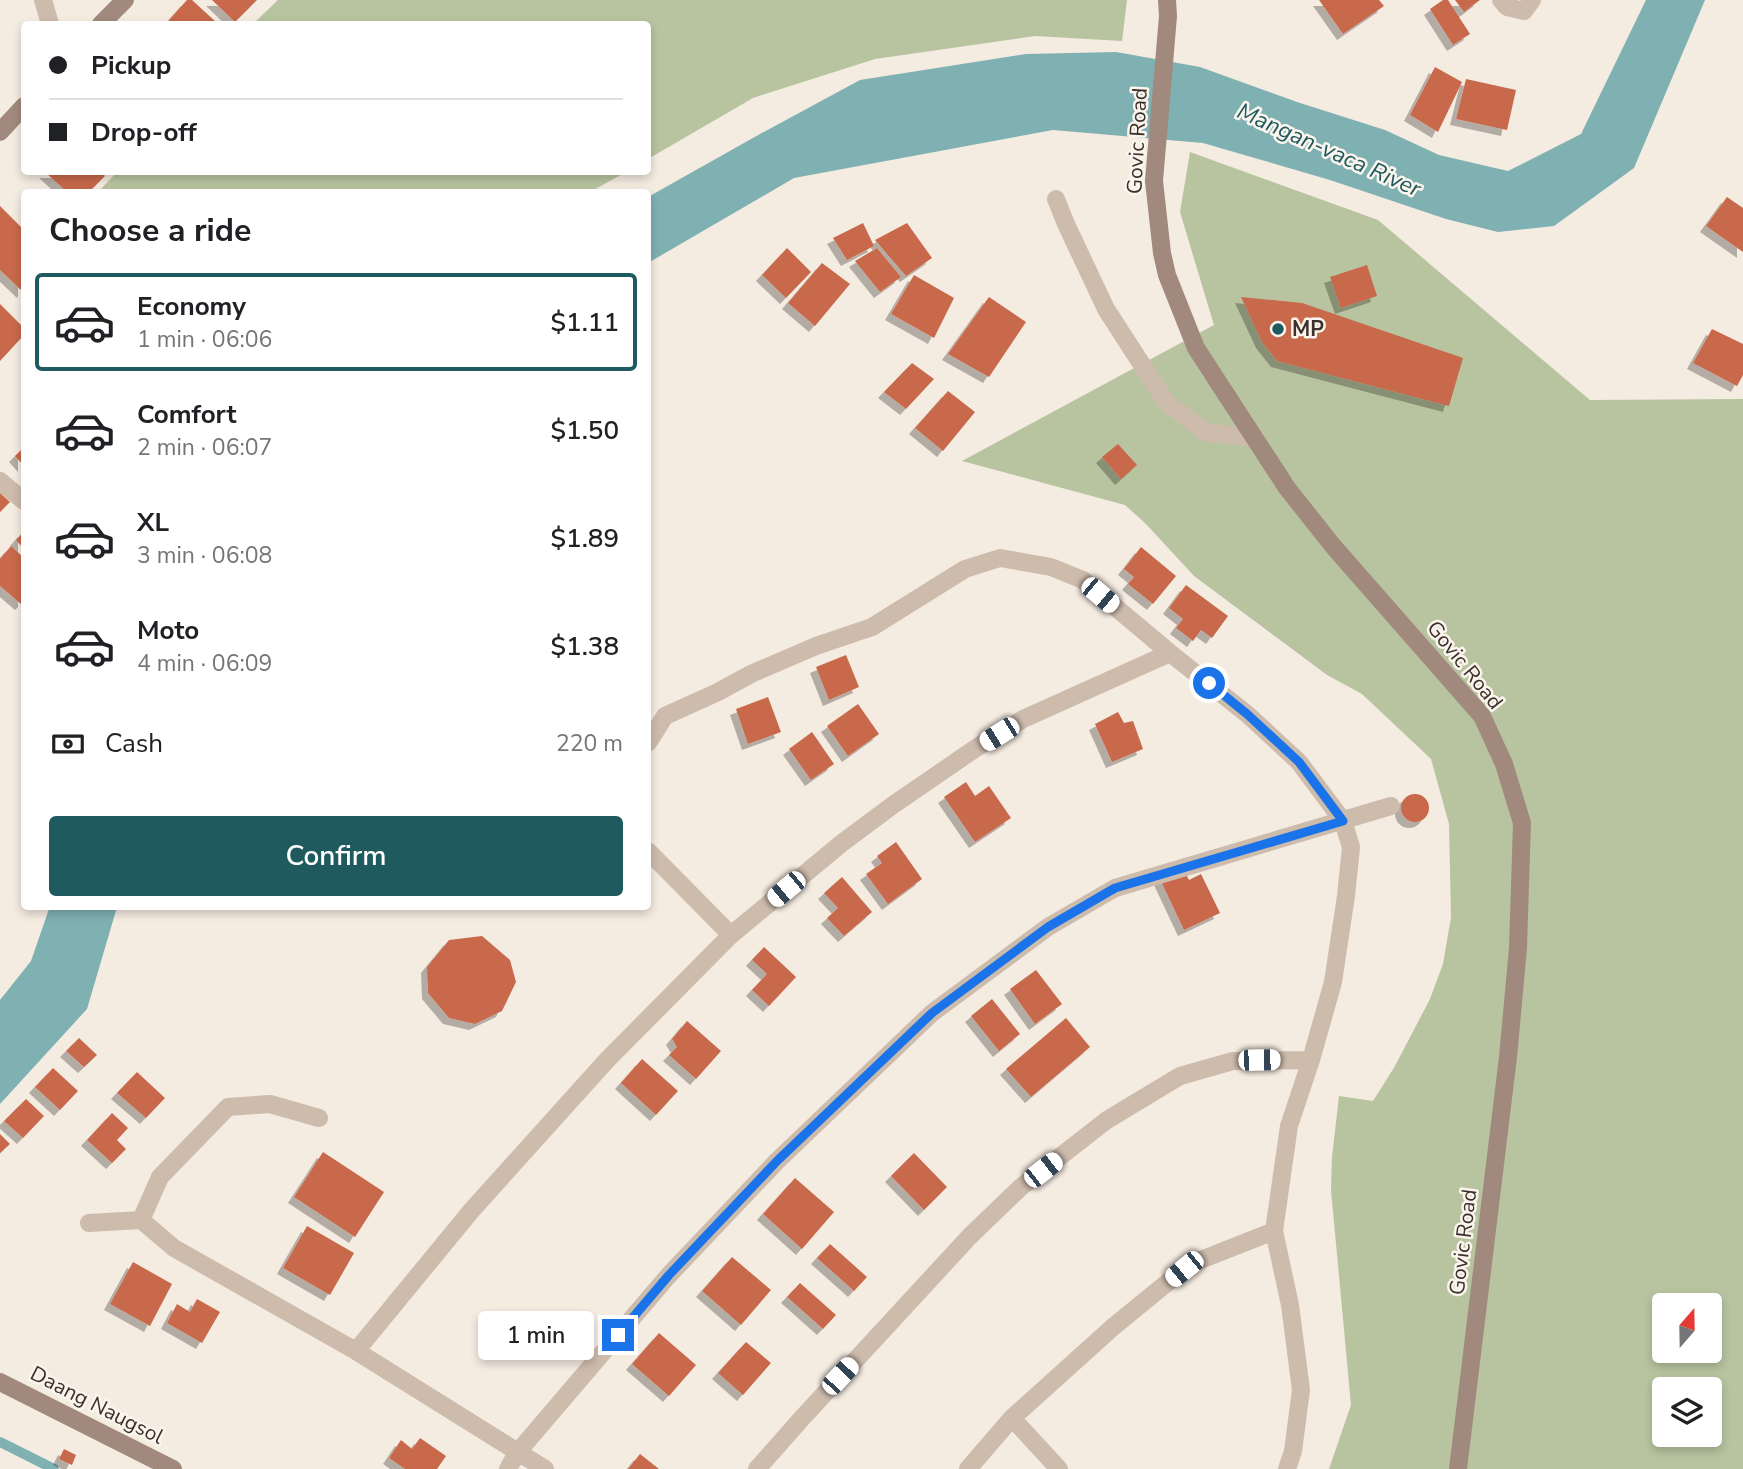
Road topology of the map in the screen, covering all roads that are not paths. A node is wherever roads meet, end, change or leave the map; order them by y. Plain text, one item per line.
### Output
1 (43, 0) edge
2 (125, 0) edge
3 (1501, 0) edge
4 (1532, 0) edge
5 (1167, 8) edge
6 (49, 21) edge
7 (105, 21) edge
8 (21, 109) edge
9 (0, 132) edge
10 (1056, 199) dead end
11 (1254, 438) junction
12 (0, 481) edge
13 (21, 498) edge
14 (1170, 653) junction
15 (651, 738) edge
16 (1391, 806) dead end
17 (1343, 821) junction
18 (651, 855) edge
19 (731, 935) junction
20 (1311, 1060) junction
21 (319, 1118) dead end
22 (141, 1220) junction
23 (89, 1223) dead end
24 (1274, 1231) junction
25 (356, 1351) junction
26 (0, 1382) edge
27 (1012, 1418) junction
28 (512, 1461) edge
29 (173, 1469) edge
30 (544, 1469) edge
31 (757, 1469) edge
32 (968, 1469) edge
33 (1059, 1469) edge
34 (1287, 1469) edge
35 (1458, 1469) edge

1 - 6 street
2 - 7 main road
3 - 4 street
5 - 11 main road, Govic Road
8 - 9 main road
10 - 11 street
11 - 35 main road, Govic Road
12 - 13 street
14 - 15 street
14 - 17 street
14 - 19 street
16 - 17 street
17 - 20 street
17 - 28 street
18 - 19 street
19 - 25 street
20 - 24 street
20 - 31 street
21 - 22 street
22 - 23 street
22 - 25 street
24 - 27 street
24 - 34 street
25 - 28 street
26 - 29 main road, Daang Naugsol
27 - 32 street
27 - 33 street
28 - 30 street

